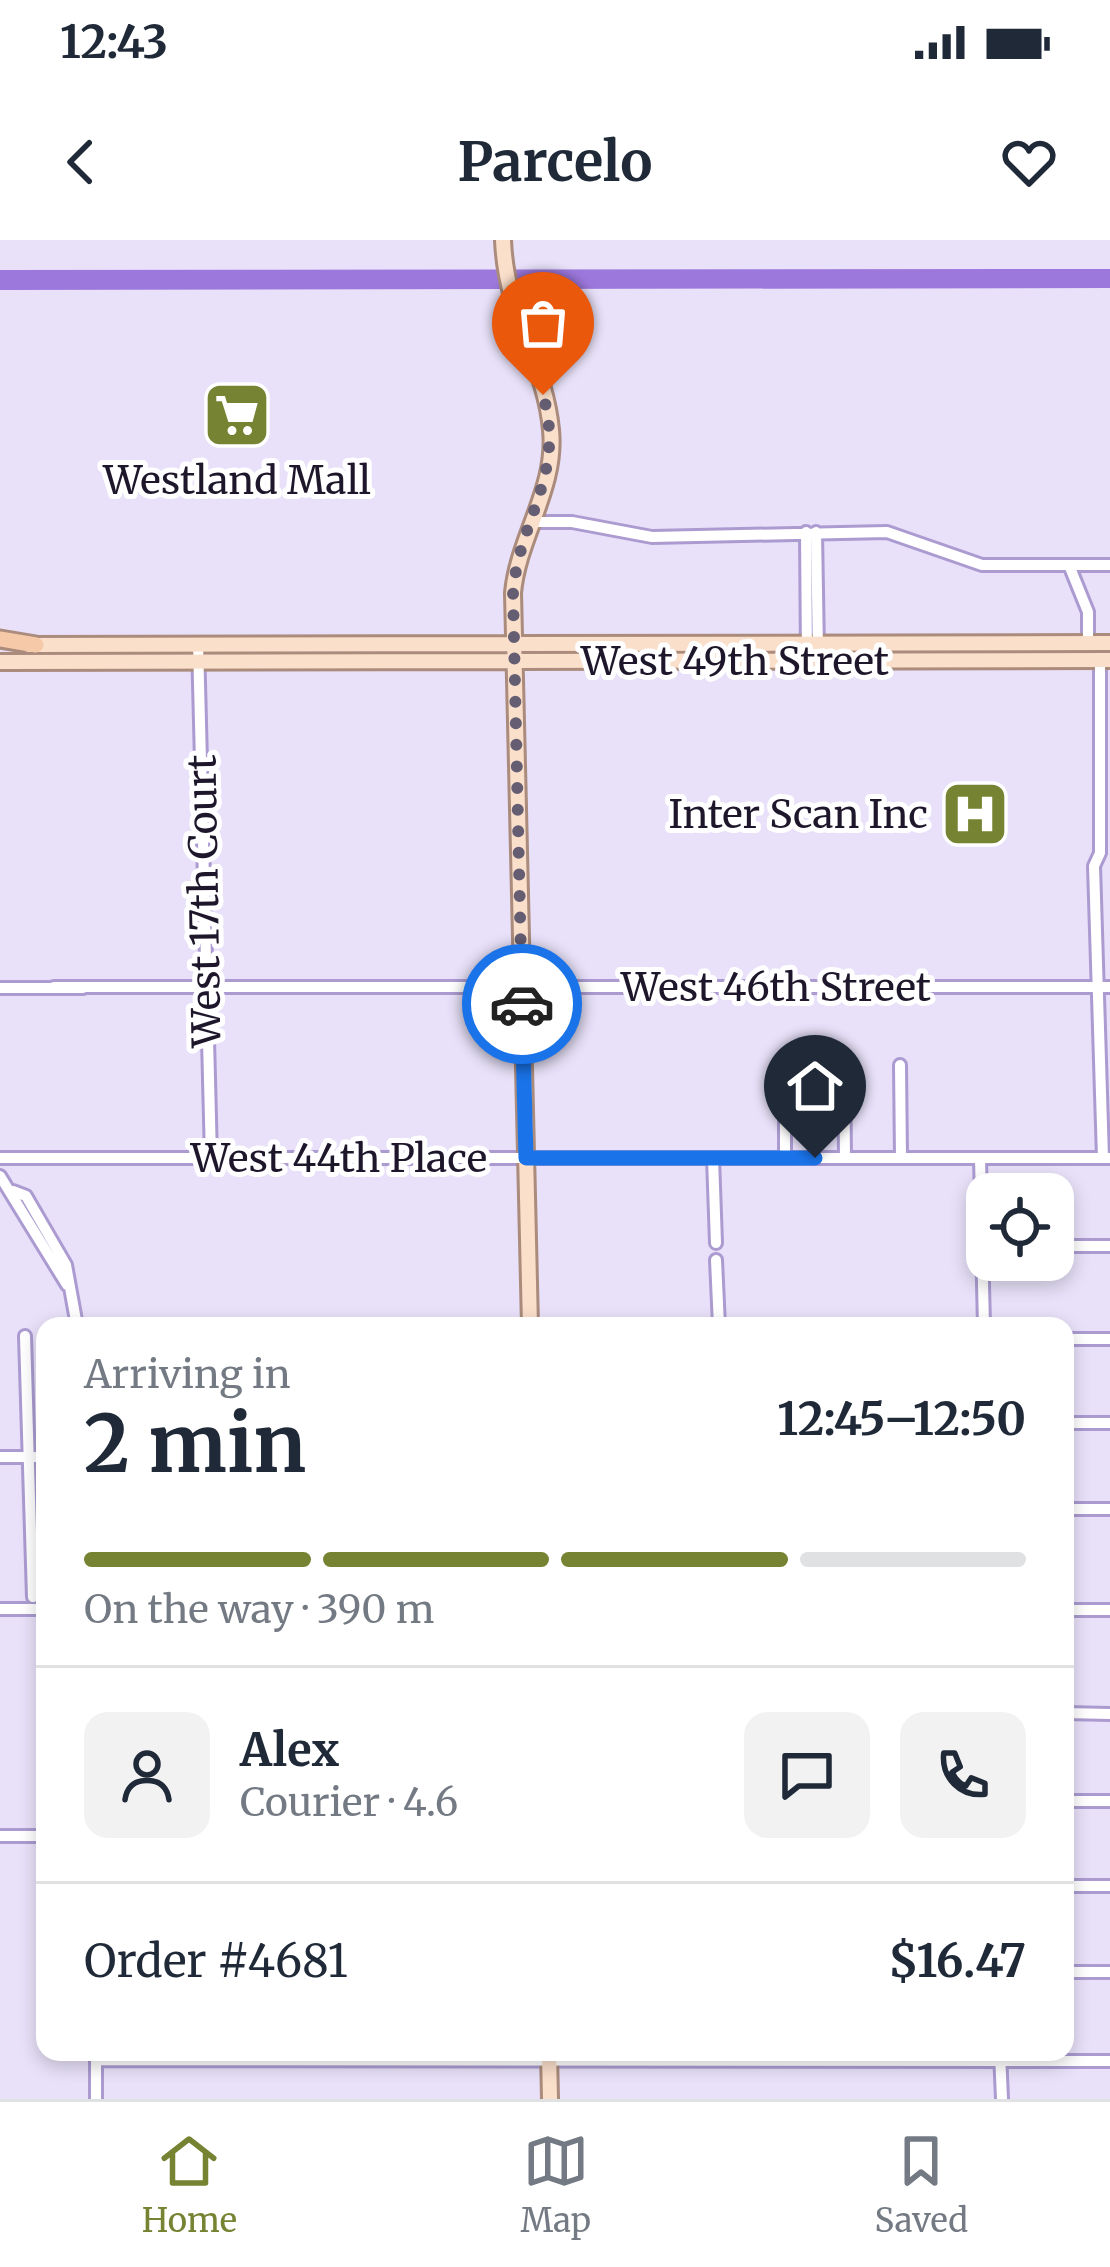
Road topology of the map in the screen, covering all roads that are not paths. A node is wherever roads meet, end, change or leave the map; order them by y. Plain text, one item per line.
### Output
1 (503, 240) edge
2 (531, 522) junction
3 (811, 532) junction
4 (1069, 566) junction
5 (1110, 566) edge
6 (0, 642) edge
7 (390, 643) junction
8 (513, 643) junction
9 (1088, 643) junction
10 (198, 644) junction
11 (813, 644) junction
12 (36, 645) joint
13 (1107, 654) edge
14 (1010, 660) junction
15 (327, 661) junction
16 (513, 661) junction
17 (812, 661) junction
18 (0, 662) edge
19 (199, 662) junction
20 (1105, 851) edge
21 (205, 987) junction
22 (521, 987) junction
23 (1103, 987) edge
24 (0, 988) edge
25 (900, 1065) dead end
26 (0, 1158) edge
27 (211, 1158) junction
28 (526, 1158) junction
29 (713, 1158) junction
30 (784, 1158) junction
31 (845, 1158) junction
32 (901, 1158) junction
33 (980, 1158) junction
34 (1106, 1158) edge
35 (981, 1173) edge
36 (0, 1176) edge
37 (716, 1243) dead end
38 (1074, 1246) edge
39 (1110, 1246) edge
40 (716, 1260) dead end
41 (985, 1281) edge
42 (75, 1317) edge
43 (530, 1317) edge
44 (718, 1317) edge
45 (984, 1317) edge
46 (26, 1336) dead end
47 (1074, 1339) edge
48 (1110, 1339) edge
49 (1074, 1424) edge
50 (1110, 1424) edge
51 (0, 1457) edge
52 (28, 1457) junction
53 (36, 1457) edge
54 (1074, 1509) edge
55 (1110, 1509) edge
56 (33, 1597) dead end
57 (0, 1609) edge
58 (36, 1609) edge
59 (1074, 1610) edge
60 (1110, 1610) edge
61 (1074, 1714) edge
62 (1110, 1714) edge
63 (1074, 1801) edge
64 (1110, 1801) edge
65 (0, 1836) edge
66 (36, 1836) edge
67 (1074, 1886) edge
68 (1110, 1886) edge
69 (1074, 1972) edge
70 (1110, 1972) edge
71 (1074, 2059) edge
72 (96, 2061) edge
73 (549, 2061) edge
74 (1000, 2061) edge
75 (1110, 2061) edge
76 (96, 2099) edge
77 (550, 2099) edge
78 (1002, 2099) edge

1 - 2 main road
2 - 3 street
2 - 8 main road
3 - 4 street
3 - 11 street
4 - 5 street
4 - 9 street
6 - 12 highway
7 - 8 main road, West 49th Street
7 - 10 main road, West 49th Street
7 - 15 main road
8 - 11 main road, West 49th Street
8 - 16 main road
9 - 11 main road, West 49th Street
9 - 13 main road, West 49th Street
9 - 14 main road
10 - 12 main road, West 49th Street
10 - 19 street, West 17th Court
11 - 17 street
13 - 14 main road, West 49th Street
13 - 20 street
14 - 17 main road, West 49th Street
15 - 16 main road, West 49th Street
15 - 19 main road, West 49th Street
16 - 17 main road, West 49th Street
16 - 22 main road
18 - 19 main road, West 49th Street
19 - 21 street, West 17th Court
20 - 23 street
21 - 22 street, West 46th Street
21 - 24 street, West 46th Street
21 - 27 street, West 17th Court
22 - 23 street, West 46th Street
22 - 28 main road
23 - 34 street
25 - 32 street
26 - 27 street, West 44th Place
27 - 28 street, West 44th Place
28 - 29 street, West 44th Place
28 - 43 main road
29 - 30 street, West 44th Place
29 - 37 street
30 - 31 street, West 44th Place
30 - 31 street
31 - 32 street, West 44th Place
32 - 33 street, West 44th Place
33 - 34 street, West 44th Place
33 - 35 street
36 - 42 street
38 - 39 street
40 - 44 street
41 - 45 street
46 - 52 street
47 - 48 street
49 - 50 street
51 - 52 street
52 - 53 street
52 - 56 street
54 - 55 street
57 - 58 street
59 - 60 street
61 - 62 street
63 - 64 street
65 - 66 street
67 - 68 street
69 - 70 street
71 - 75 street
72 - 76 street
73 - 77 main road
74 - 78 street

